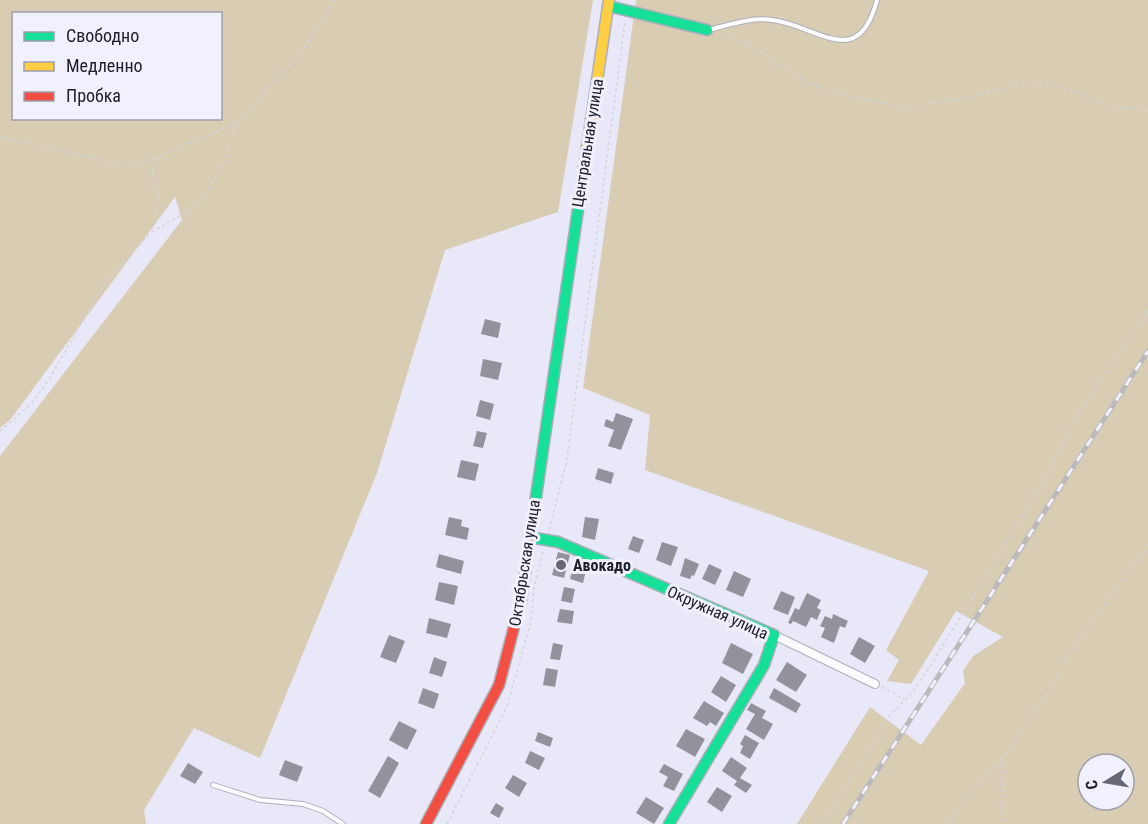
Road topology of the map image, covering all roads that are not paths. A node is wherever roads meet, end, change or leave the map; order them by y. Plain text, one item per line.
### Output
1 (877, 0) edge
2 (608, 3) edge
3 (707, 30) joint
4 (566, 285) joint
5 (529, 537) junction
6 (774, 635) junction
7 (875, 684) road end
8 (213, 785) dead end
9 (343, 824) edge
10 (426, 824) edge
11 (669, 824) edge

1 - 3 lane
2 - 3 main road
2 - 4 main road, Центральная улица
4 - 5 main road, Октябрьская улица
5 - 6 main road, Окружная улица
5 - 10 main road, Октябрьская улица
6 - 7 street
6 - 11 main road, Окружная улица
8 - 9 lane

